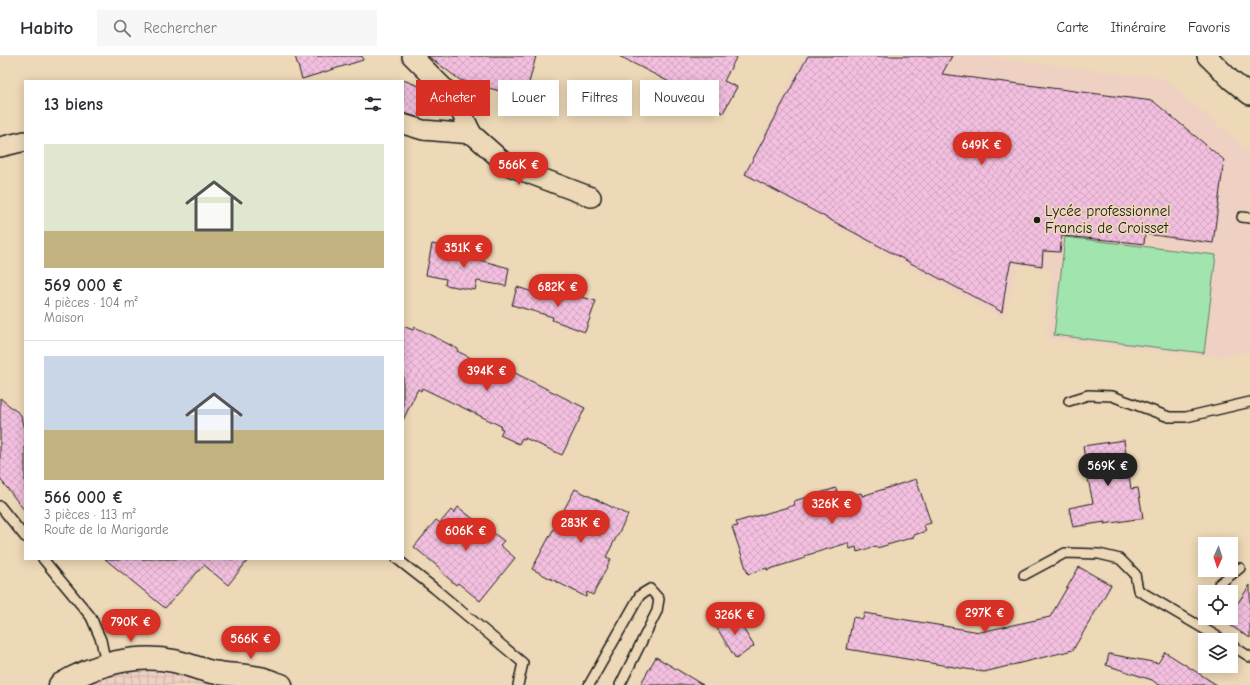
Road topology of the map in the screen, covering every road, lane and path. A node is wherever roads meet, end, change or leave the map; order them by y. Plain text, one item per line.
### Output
1 (412, 56) edge
2 (1207, 56) edge
3 (1250, 95) edge
4 (404, 124) edge
5 (472, 134) junction
6 (24, 141) edge
7 (0, 147) edge
8 (590, 197) dead end
9 (1069, 401) dead end
10 (1250, 402) edge
11 (0, 506) edge
12 (24, 536) edge
13 (44, 560) edge
14 (398, 560) edge
15 (1240, 568) dead end
16 (1024, 575) dead end
17 (1219, 585) edge
18 (1198, 619) edge
19 (1207, 625) edge
20 (1216, 633) edge
21 (1238, 649) edge
22 (1250, 657) edge
23 (106, 664) junction
24 (211, 672) junction
25 (60, 685) edge
26 (238, 685) edge
27 (281, 685) edge
28 (518, 685) edge
29 (589, 685) edge
30 (620, 685) edge

1 - 5 street
2 - 3 street
4 - 5 street
5 - 8 street
6 - 7 street
9 - 10 lane
11 - 12 lane
13 - 23 lane
14 - 28 lane
15 - 17 lane
16 - 18 lane
19 - 20 lane
21 - 22 lane
23 - 24 main road
23 - 25 main road
24 - 26 main road
24 - 27 main road
29 - 30 lane

